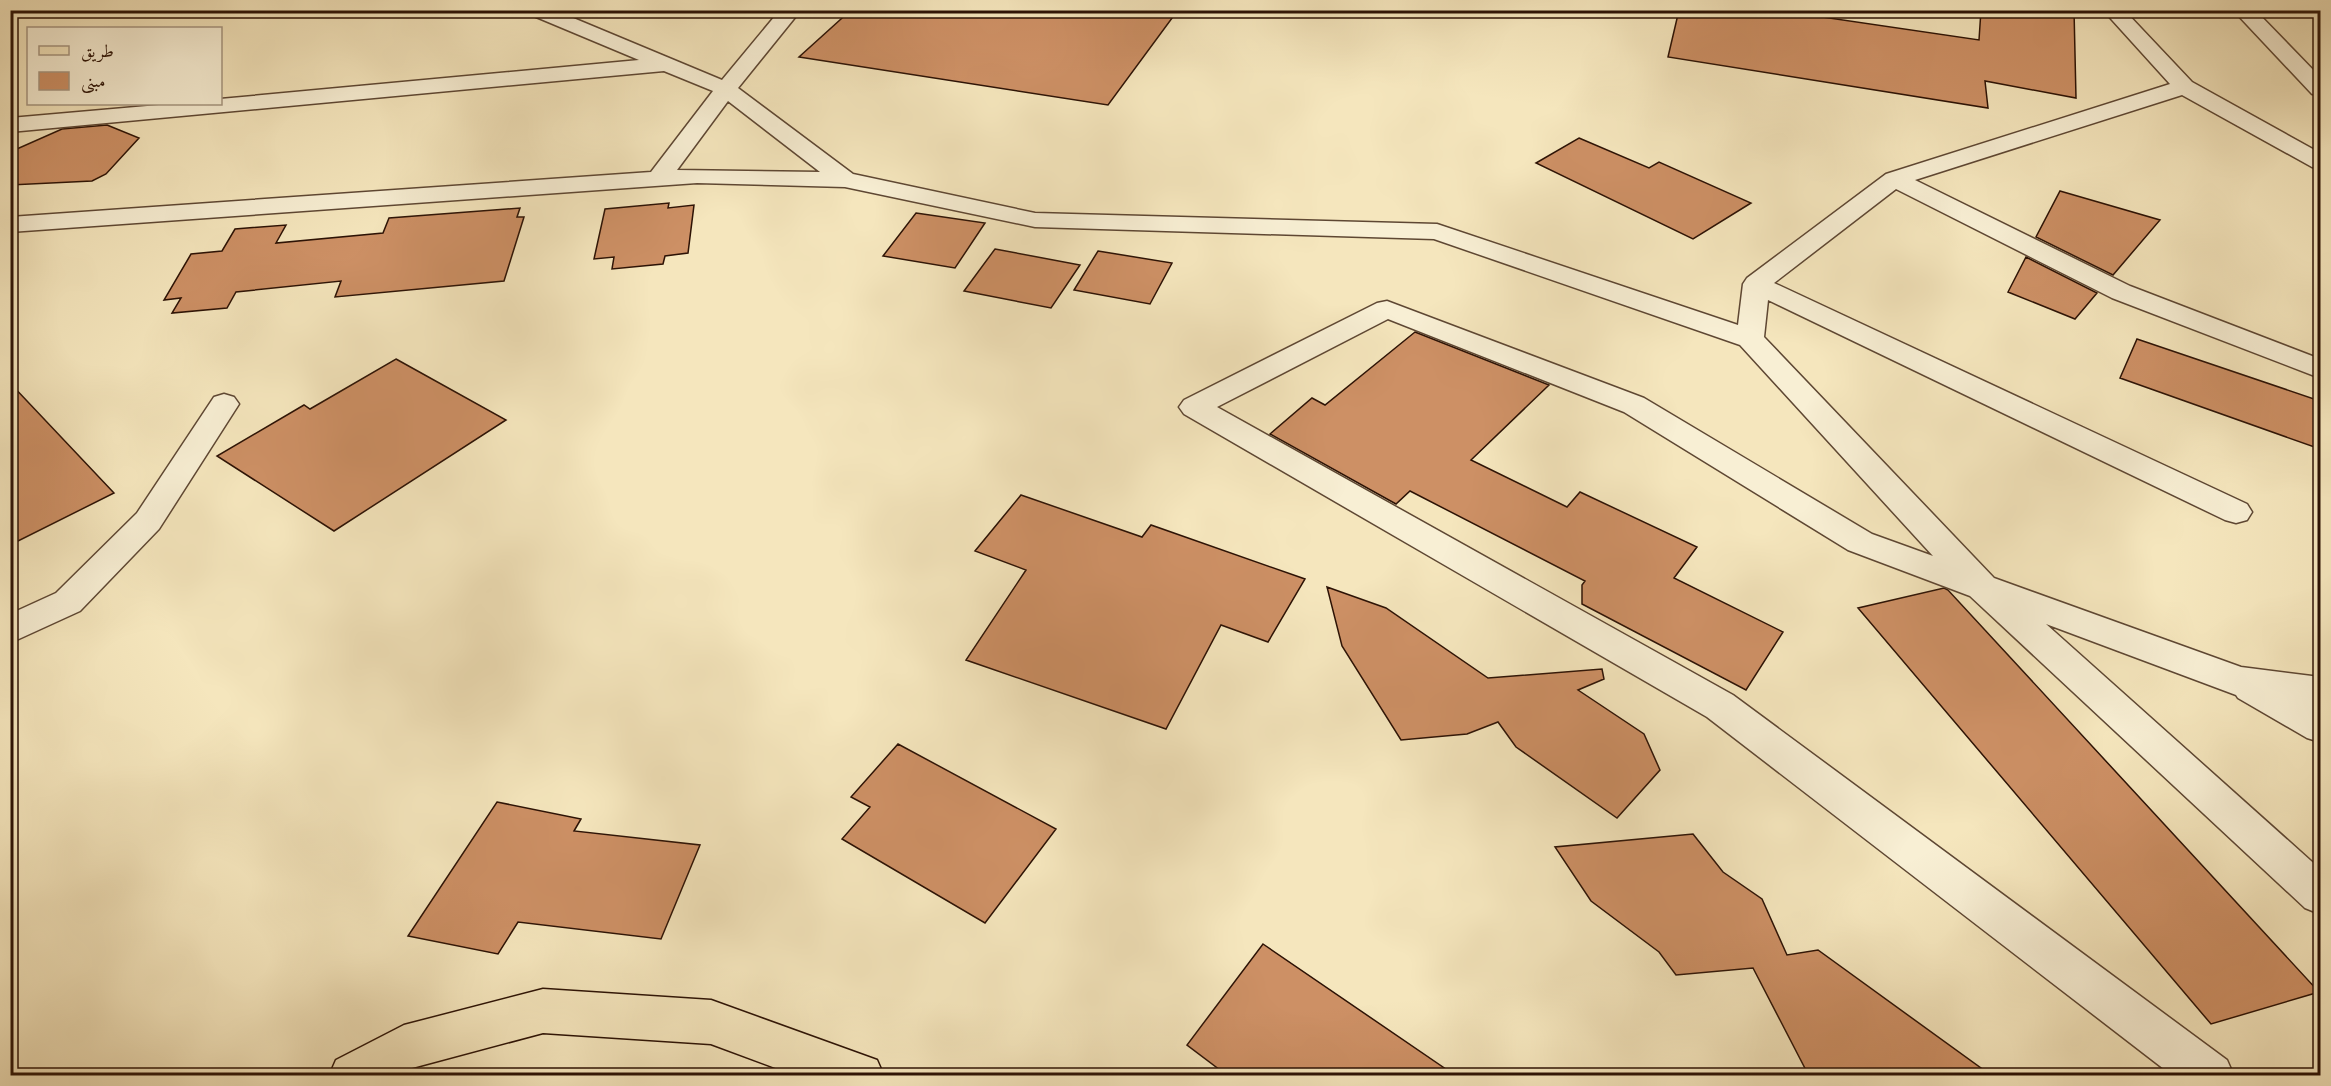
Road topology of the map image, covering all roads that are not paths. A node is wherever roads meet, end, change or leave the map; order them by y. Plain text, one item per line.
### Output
1 (536, 10) edge
2 (791, 10) edge
3 (2113, 10) edge
4 (2243, 10) edge
5 (667, 64) junction
6 (2184, 87) junction
7 (726, 89) junction
8 (2320, 89) edge
9 (10, 125) edge
10 (2320, 162) edge
11 (658, 179) junction
12 (1894, 179) junction
13 (845, 180) junction
14 (10, 225) edge
15 (1756, 284) junction
16 (1750, 339) junction
17 (2320, 369) edge
18 (224, 404) dead end
19 (2236, 512) dead end
20 (1982, 587) junction
21 (10, 630) edge
22 (2239, 681) junction
23 (2320, 691) edge
24 (2320, 727) edge
25 (2320, 895) edge
26 (352, 1076) edge
27 (861, 1076) edge
28 (2211, 1076) edge

1 - 5 street
2 - 7 street
3 - 6 street
4 - 8 street
5 - 7 street
5 - 9 street
6 - 10 street
6 - 12 street
7 - 11 street
7 - 13 street
11 - 13 street
11 - 14 street
12 - 15 street
12 - 17 street
13 - 16 street
15 - 16 street
15 - 19 street
16 - 20 street
18 - 21 street
20 - 22 street
20 - 25 street
20 - 28 street
22 - 23 street
22 - 24 street
26 - 27 main road

